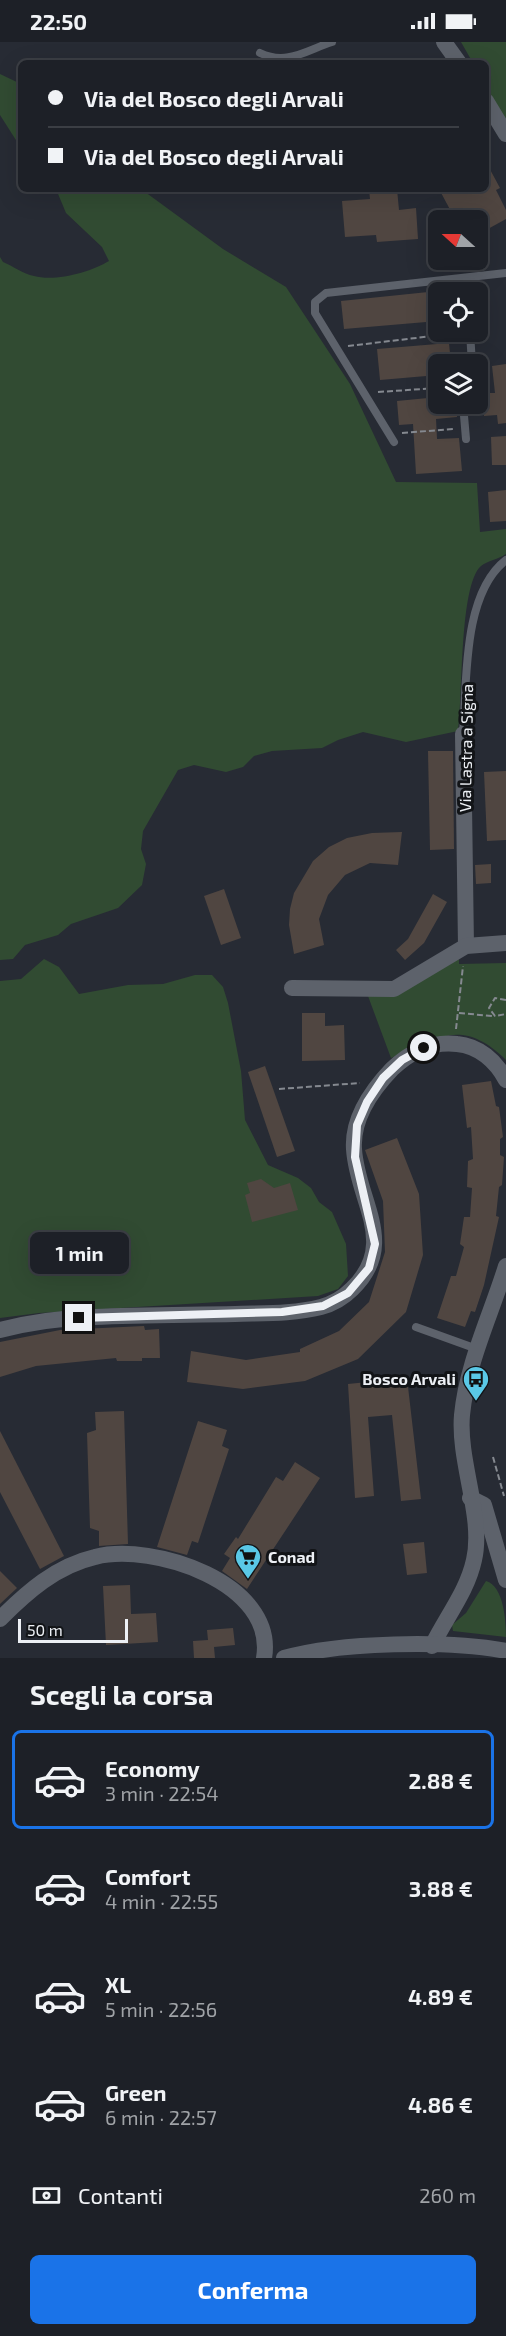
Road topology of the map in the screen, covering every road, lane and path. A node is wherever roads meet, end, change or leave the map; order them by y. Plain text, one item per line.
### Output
1 (332, 42) edge
2 (444, 42) edge
3 (260, 53) dead end
4 (457, 60) edge
5 (489, 106) edge
6 (506, 134) edge
7 (506, 273) edge
8 (467, 278) junction
9 (467, 282) edge
10 (428, 337) edge
11 (336, 347) junction
12 (428, 389) edge
13 (364, 393) junction
14 (464, 414) edge
15 (465, 428) junction
16 (392, 438) joint
17 (466, 439) dead end
18 (506, 560) edge
19 (463, 734) joint
20 (506, 943) edge
21 (466, 946) junction
22 (292, 988) dead end
23 (505, 999) edge
24 (458, 1013) junction
25 (506, 1014) edge
26 (495, 1016) junction
27 (455, 1043) junction
28 (506, 1080) edge
29 (381, 1082) junction
30 (279, 1089) dead end
31 (506, 1266) edge
32 (417, 1327) dead end
33 (0, 1330) edge
34 (477, 1349) junction
35 (493, 1457) dead end
36 (504, 1496) dead end
37 (470, 1498) junction
38 (506, 1580) edge
39 (0, 1619) edge
40 (432, 1646) junction
41 (506, 1651) edge
42 (264, 1658) edge
43 (284, 1658) edge

1 - 3 lane
2 - 4 street
5 - 6 street
7 - 8 lane
8 - 9 lane
8 - 11 lane
10 - 11 path
11 - 13 lane
12 - 13 path
13 - 16 lane
14 - 15 lane
15 - 16 path
15 - 17 lane
18 - 19 lane, Via Lastra a Signa
19 - 21 street, Via Lastra a Signa
20 - 21 street
21 - 22 street
21 - 24 path
23 - 26 path
24 - 26 path
24 - 27 path
25 - 26 path
27 - 28 street
27 - 29 street
29 - 30 path
29 - 33 street
31 - 34 street
32 - 34 lane
34 - 37 street
35 - 36 path
37 - 38 street
37 - 40 street
39 - 42 street
40 - 41 street
40 - 43 street

